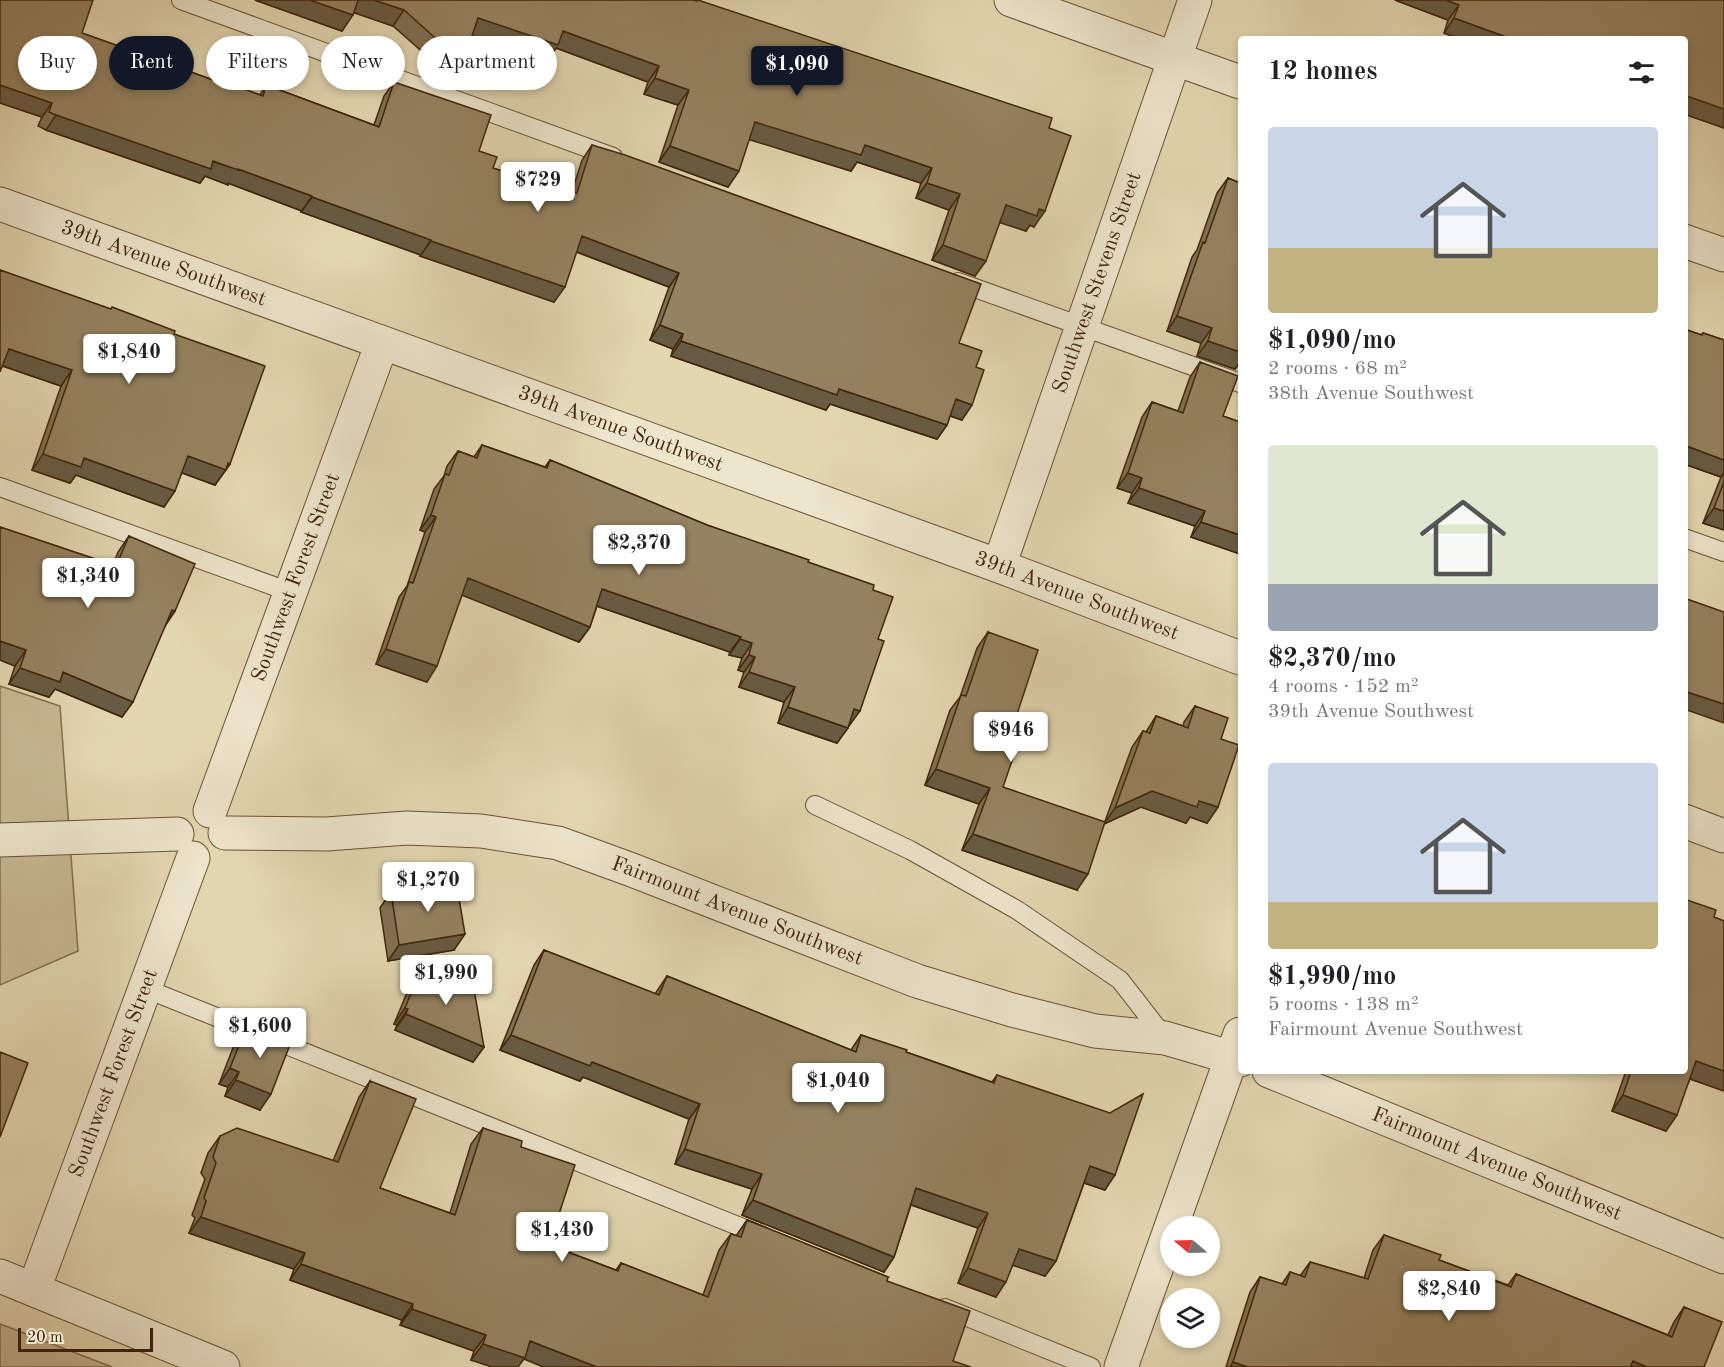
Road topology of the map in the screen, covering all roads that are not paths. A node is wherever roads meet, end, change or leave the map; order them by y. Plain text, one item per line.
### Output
1 (181, 0) edge
2 (1011, 0) edge
3 (1195, 0) edge
4 (1174, 58) junction
5 (1238, 81) edge
6 (630, 163) edge
7 (0, 204) edge
8 (1688, 242) edge
9 (1724, 255) edge
10 (944, 277) edge
11 (1082, 327) junction
12 (382, 343) junction
13 (1238, 382) edge
14 (0, 487) edge
15 (1688, 539) edge
16 (1724, 552) edge
17 (999, 566) junction
18 (290, 592) junction
19 (1238, 657) edge
20 (815, 805) dead end
21 (218, 822) junction
22 (1688, 822) edge
23 (1724, 836) edge
24 (0, 840) edge
25 (185, 846) junction
26 (144, 988) junction
27 (1165, 1038) junction
28 (1238, 1050) edge
29 (1276, 1074) edge
30 (1176, 1216) edge
31 (777, 1241) edge
32 (1724, 1257) edge
33 (1160, 1259) edge
34 (0, 1276) edge
35 (34, 1289) junction
36 (932, 1303) edge
37 (223, 1367) edge
38 (1091, 1367) edge
39 (1121, 1367) edge

1 - 6 lane
2 - 4 street
3 - 4 street, Southwest Stevens Street
4 - 5 street
4 - 11 street, Southwest Stevens Street
7 - 12 street, 39th Avenue Southwest
8 - 9 street
10 - 11 lane
11 - 13 lane
11 - 17 street, Southwest Stevens Street
12 - 17 street, 39th Avenue Southwest
12 - 18 street, Southwest Forest Street
14 - 18 lane
15 - 16 lane
17 - 19 street, 39th Avenue Southwest
18 - 21 street, Southwest Forest Street
20 - 27 lane
21 - 25 street
21 - 25 street
21 - 27 street, Fairmount Avenue Southwest
22 - 23 street
24 - 25 street
25 - 26 street, Southwest Forest Street
26 - 31 lane
26 - 35 street, Southwest Forest Street
27 - 28 street, Fairmount Avenue Southwest
28 - 30 street
29 - 32 street, Fairmount Avenue Southwest
33 - 39 street
34 - 35 street
35 - 37 street
36 - 38 lane

